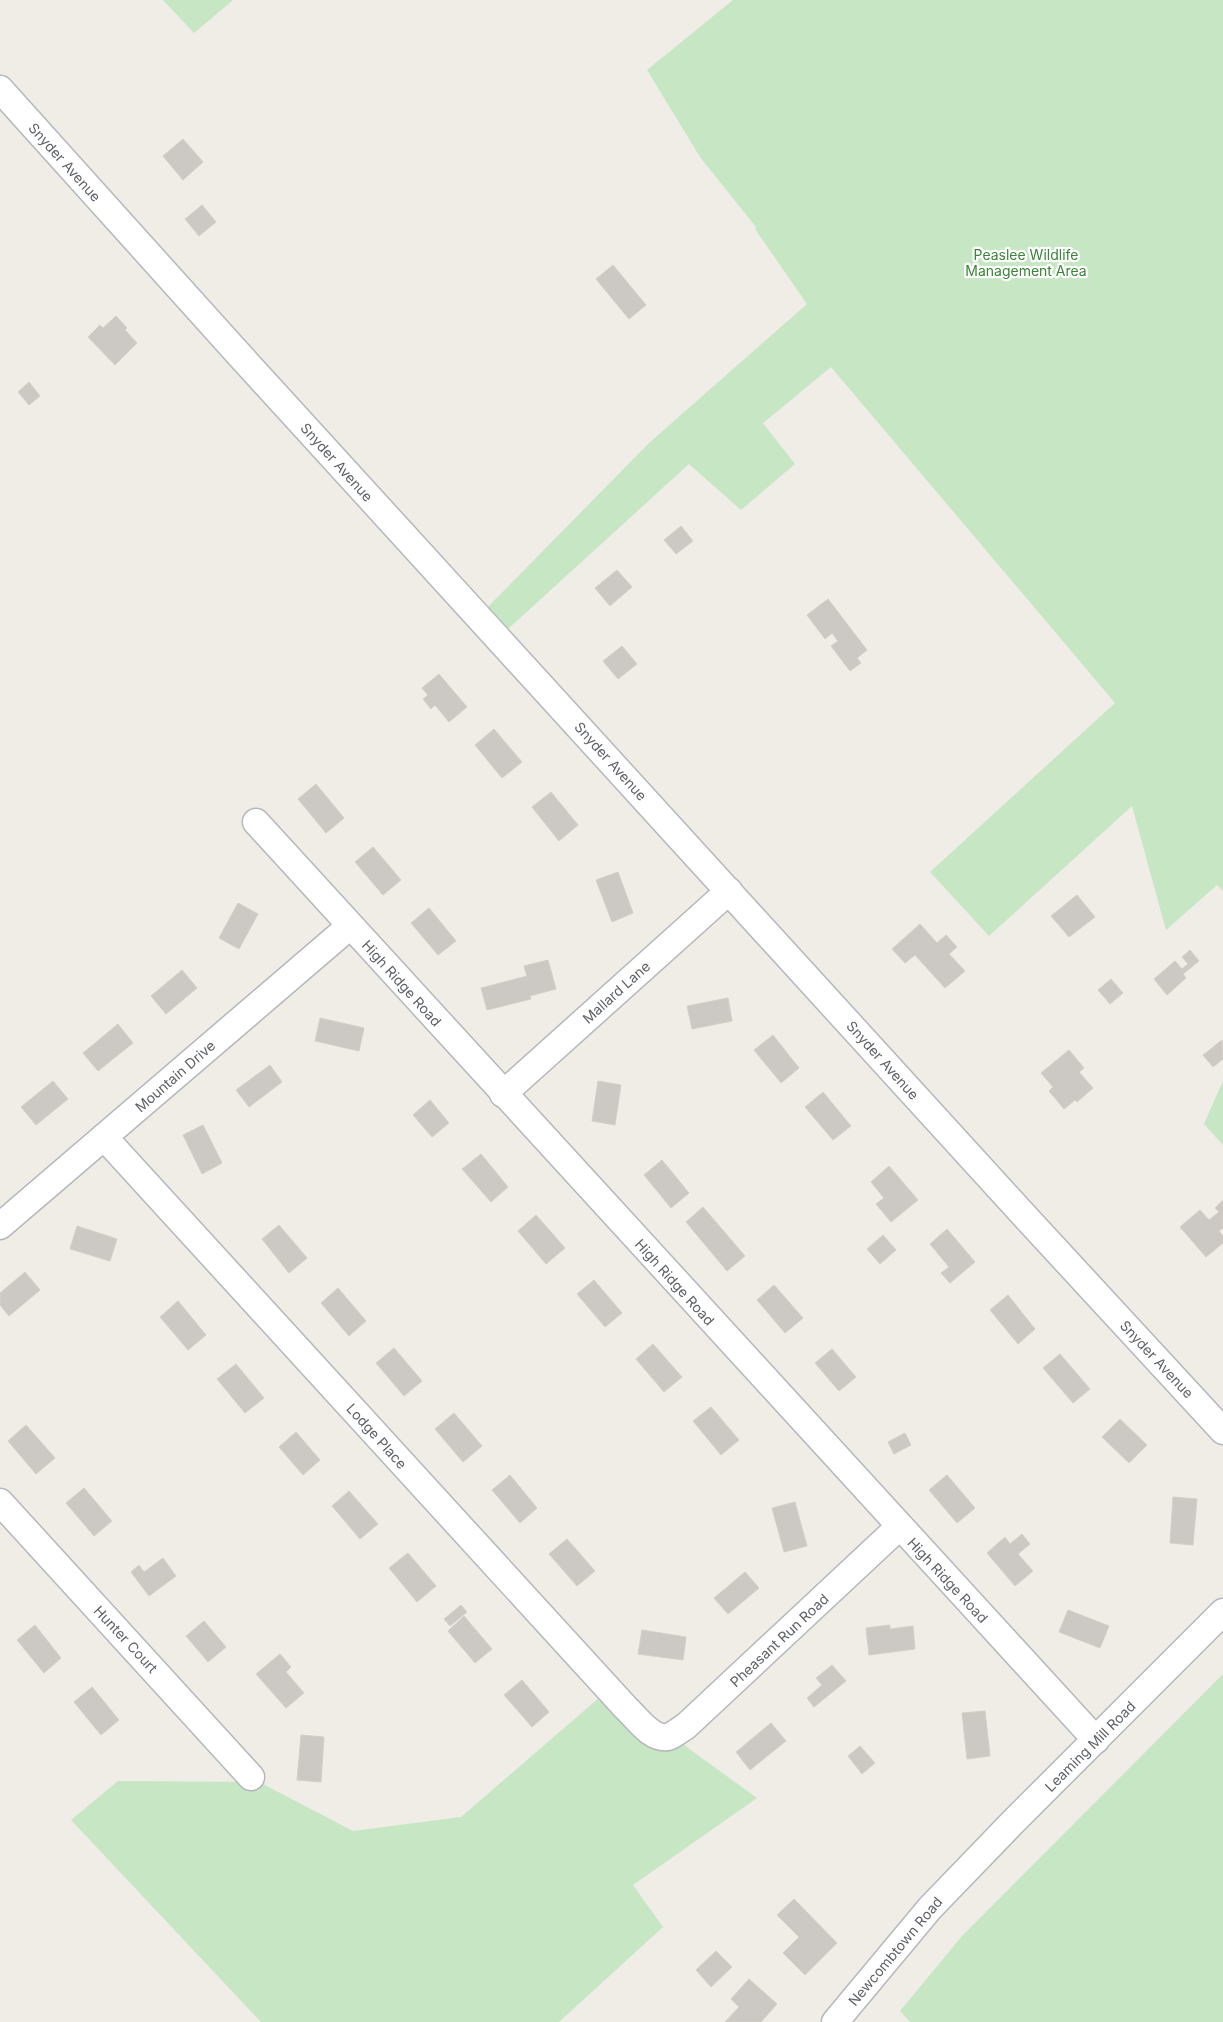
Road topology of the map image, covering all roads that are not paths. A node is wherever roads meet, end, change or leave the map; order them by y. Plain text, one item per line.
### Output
1 (0, 89) edge
2 (256, 822) dead end
3 (730, 891) junction
4 (350, 926) junction
5 (503, 1094) junction
6 (104, 1137) junction
7 (0, 1226) edge
8 (1223, 1431) edge
9 (0, 1502) edge
10 (900, 1527) junction
11 (1223, 1612) edge
12 (652, 1733) joint
13 (1096, 1740) junction
14 (251, 1776) dead end
15 (956, 1880) joint
16 (835, 2022) edge

1 - 3 street, Snyder Avenue
2 - 4 street, High Ridge Road
3 - 5 street, Mallard Lane
3 - 8 street, Snyder Avenue
4 - 5 street, High Ridge Road
4 - 6 street, Mountain Drive
5 - 10 street, High Ridge Road
6 - 7 street, Mountain Drive
6 - 12 street, Lodge Place
9 - 14 street, Hunter Court
10 - 12 street, Pheasant Run Road
10 - 13 street, High Ridge Road
11 - 13 street, Leaming Mill Road
13 - 15 street, Leaming Mill Road
15 - 16 street, Newcombtown Road

